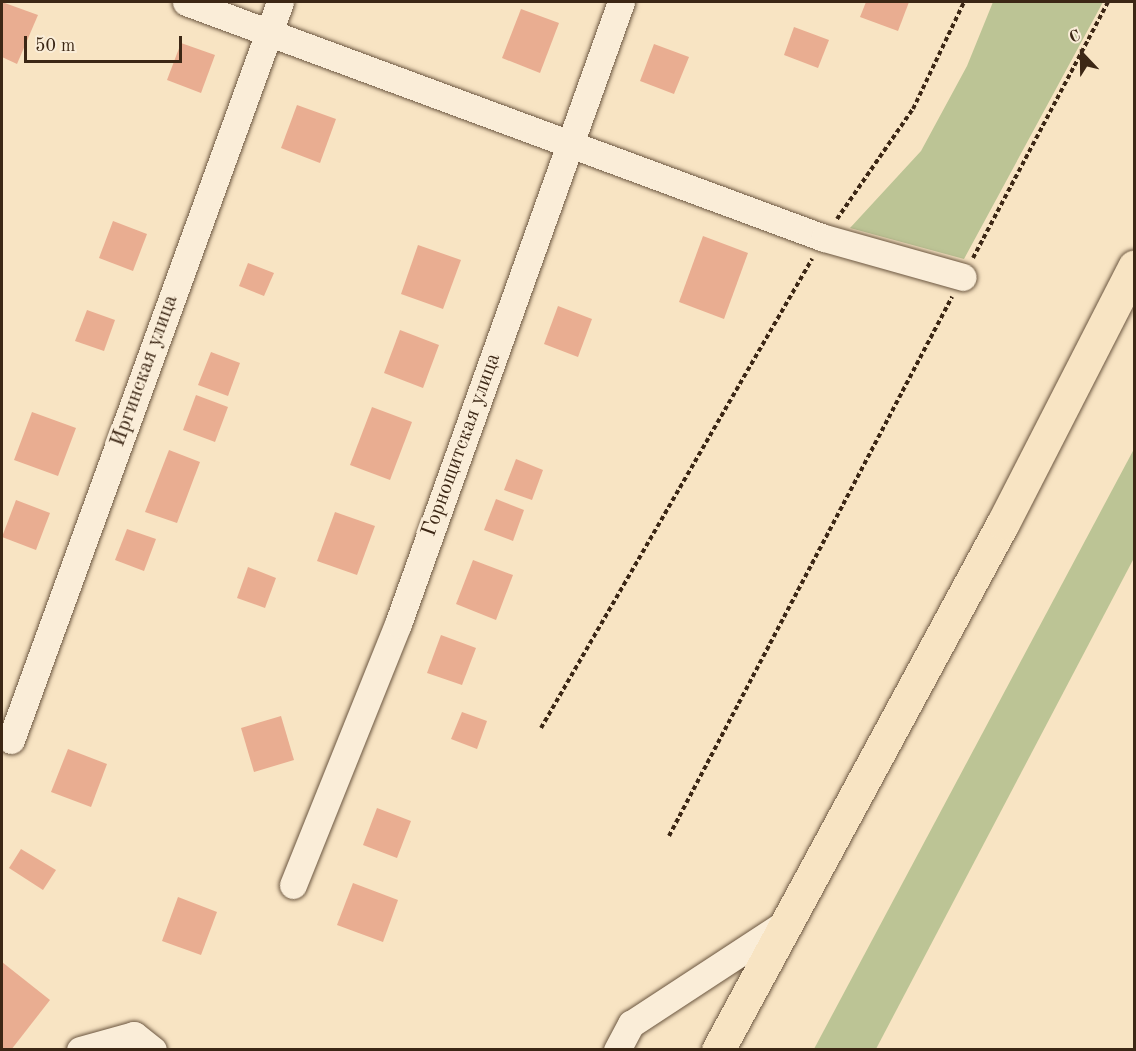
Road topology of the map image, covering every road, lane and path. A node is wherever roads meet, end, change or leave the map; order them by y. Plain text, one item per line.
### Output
1 (186, 2) edge
2 (280, 2) edge
3 (621, 2) edge
4 (964, 2) edge
5 (1108, 2) edge
6 (270, 29) junction
7 (568, 140) junction
8 (824, 238) junction
9 (1134, 267) edge
10 (963, 277) junction
11 (541, 728) dead end
12 (11, 740) dead end
13 (669, 836) dead end
14 (293, 885) dead end
15 (784, 924) junction
16 (81, 1050) edge
17 (153, 1050) edge
18 (617, 1050) edge
19 (718, 1050) edge

1 - 6 street
2 - 6 street, Иргинская улица
3 - 7 street, Горнощитская улица
4 - 8 path
5 - 10 path
6 - 7 street
6 - 12 street, Иргинская улица
7 - 8 street
7 - 14 street, Горнощитская улица
8 - 10 street
8 - 11 path
9 - 15 main road
10 - 13 path
15 - 18 street
15 - 19 main road
16 - 17 street

